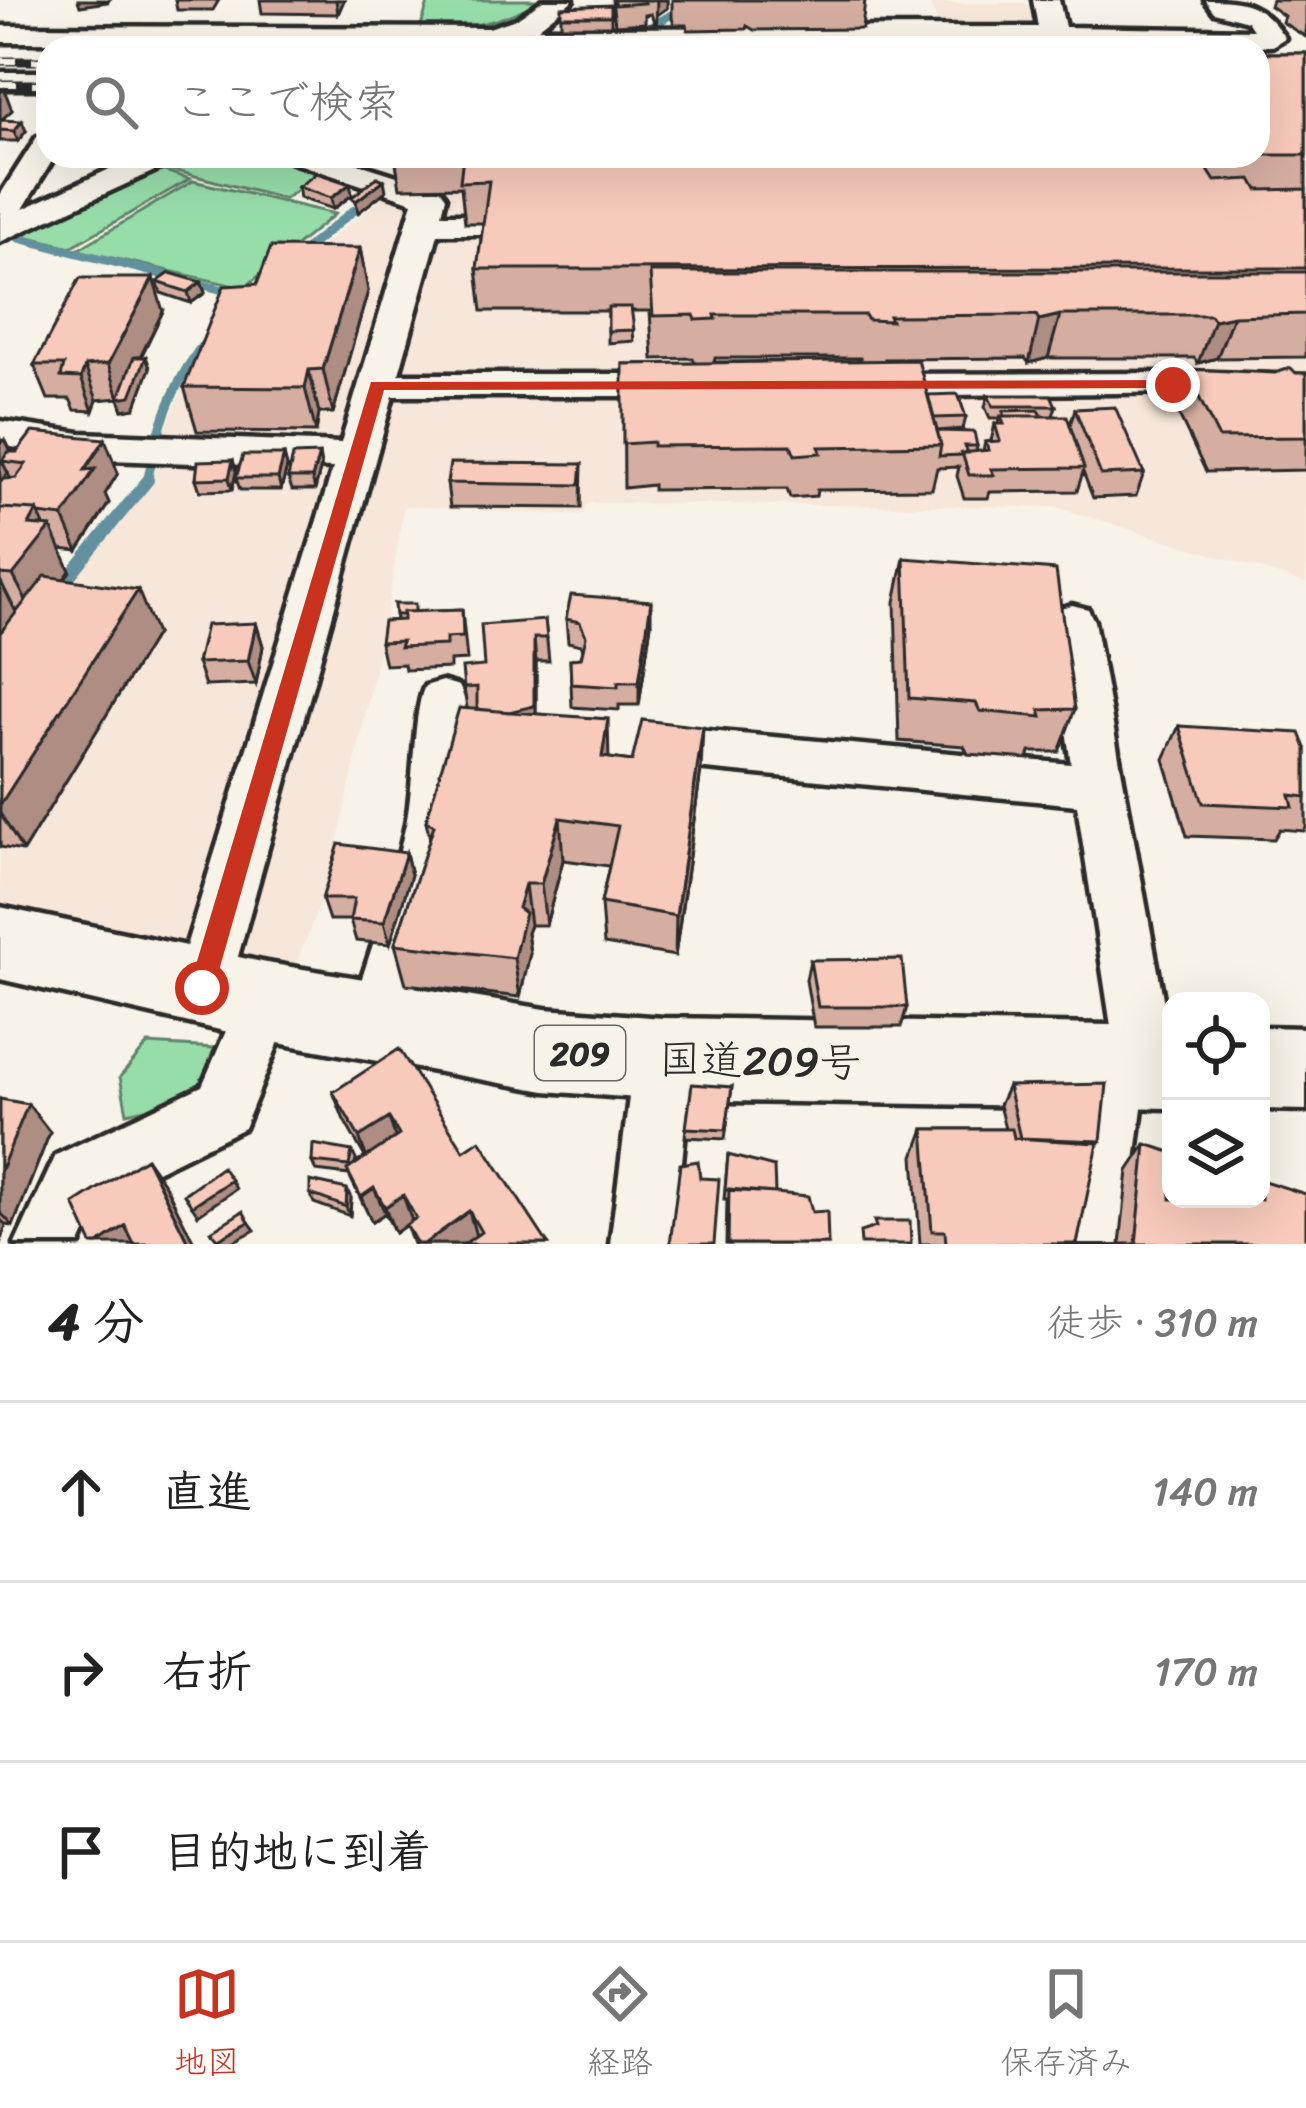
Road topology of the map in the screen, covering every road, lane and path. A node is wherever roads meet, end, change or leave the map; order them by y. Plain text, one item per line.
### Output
1 (139, 0) edge
2 (560, 0) edge
3 (1046, 0) edge
4 (1217, 0) edge
5 (30, 10) dead end
6 (0, 20) edge
7 (0, 34) edge
8 (1053, 35) junction
9 (117, 36) edge
10 (490, 36) joint
11 (1126, 36) edge
12 (36, 37) edge
13 (1270, 38) edge
14 (0, 80) edge
15 (36, 80) edge
16 (0, 145) edge
17 (36, 162) edge
18 (137, 168) edge
19 (340, 168) edge
20 (0, 184) edge
21 (0, 220) edge
22 (424, 224) junction
23 (556, 224) edge
24 (0, 232) edge
25 (1235, 374) edge
26 (705, 385) edge
27 (822, 385) edge
28 (377, 386) junction
29 (0, 433) edge
30 (356, 456) junction
31 (1072, 621) dead end
32 (442, 699) dead end
33 (675, 747) edge
34 (1100, 787) junction
35 (0, 943) edge
36 (234, 995) junction
37 (377, 1021) junction
38 (663, 1059) junction
39 (1145, 1066) edge
40 (1270, 1068) edge
41 (1306, 1069) edge
42 (47, 1244) edge
43 (642, 1244) edge
44 (1092, 1244) edge

1 - 9 street
2 - 10 street
3 - 8 street
4 - 13 street
5 - 6 street
7 - 12 street
8 - 10 street
8 - 11 street
14 - 15 street
16 - 20 street
17 - 21 street
18 - 24 street
19 - 22 street
22 - 23 street
22 - 28 street
25 - 27 street
26 - 28 street
28 - 30 street
29 - 30 street
30 - 36 street
31 - 34 street
32 - 37 street
33 - 34 street
34 - 39 street
35 - 36 highway, 国道209号 / 209
36 - 37 highway, 国道209号 / 209
36 - 42 street
37 - 38 highway, 国道209号 / 209
38 - 39 highway, 国道209号 / 209
38 - 43 street
39 - 44 street
40 - 41 highway

